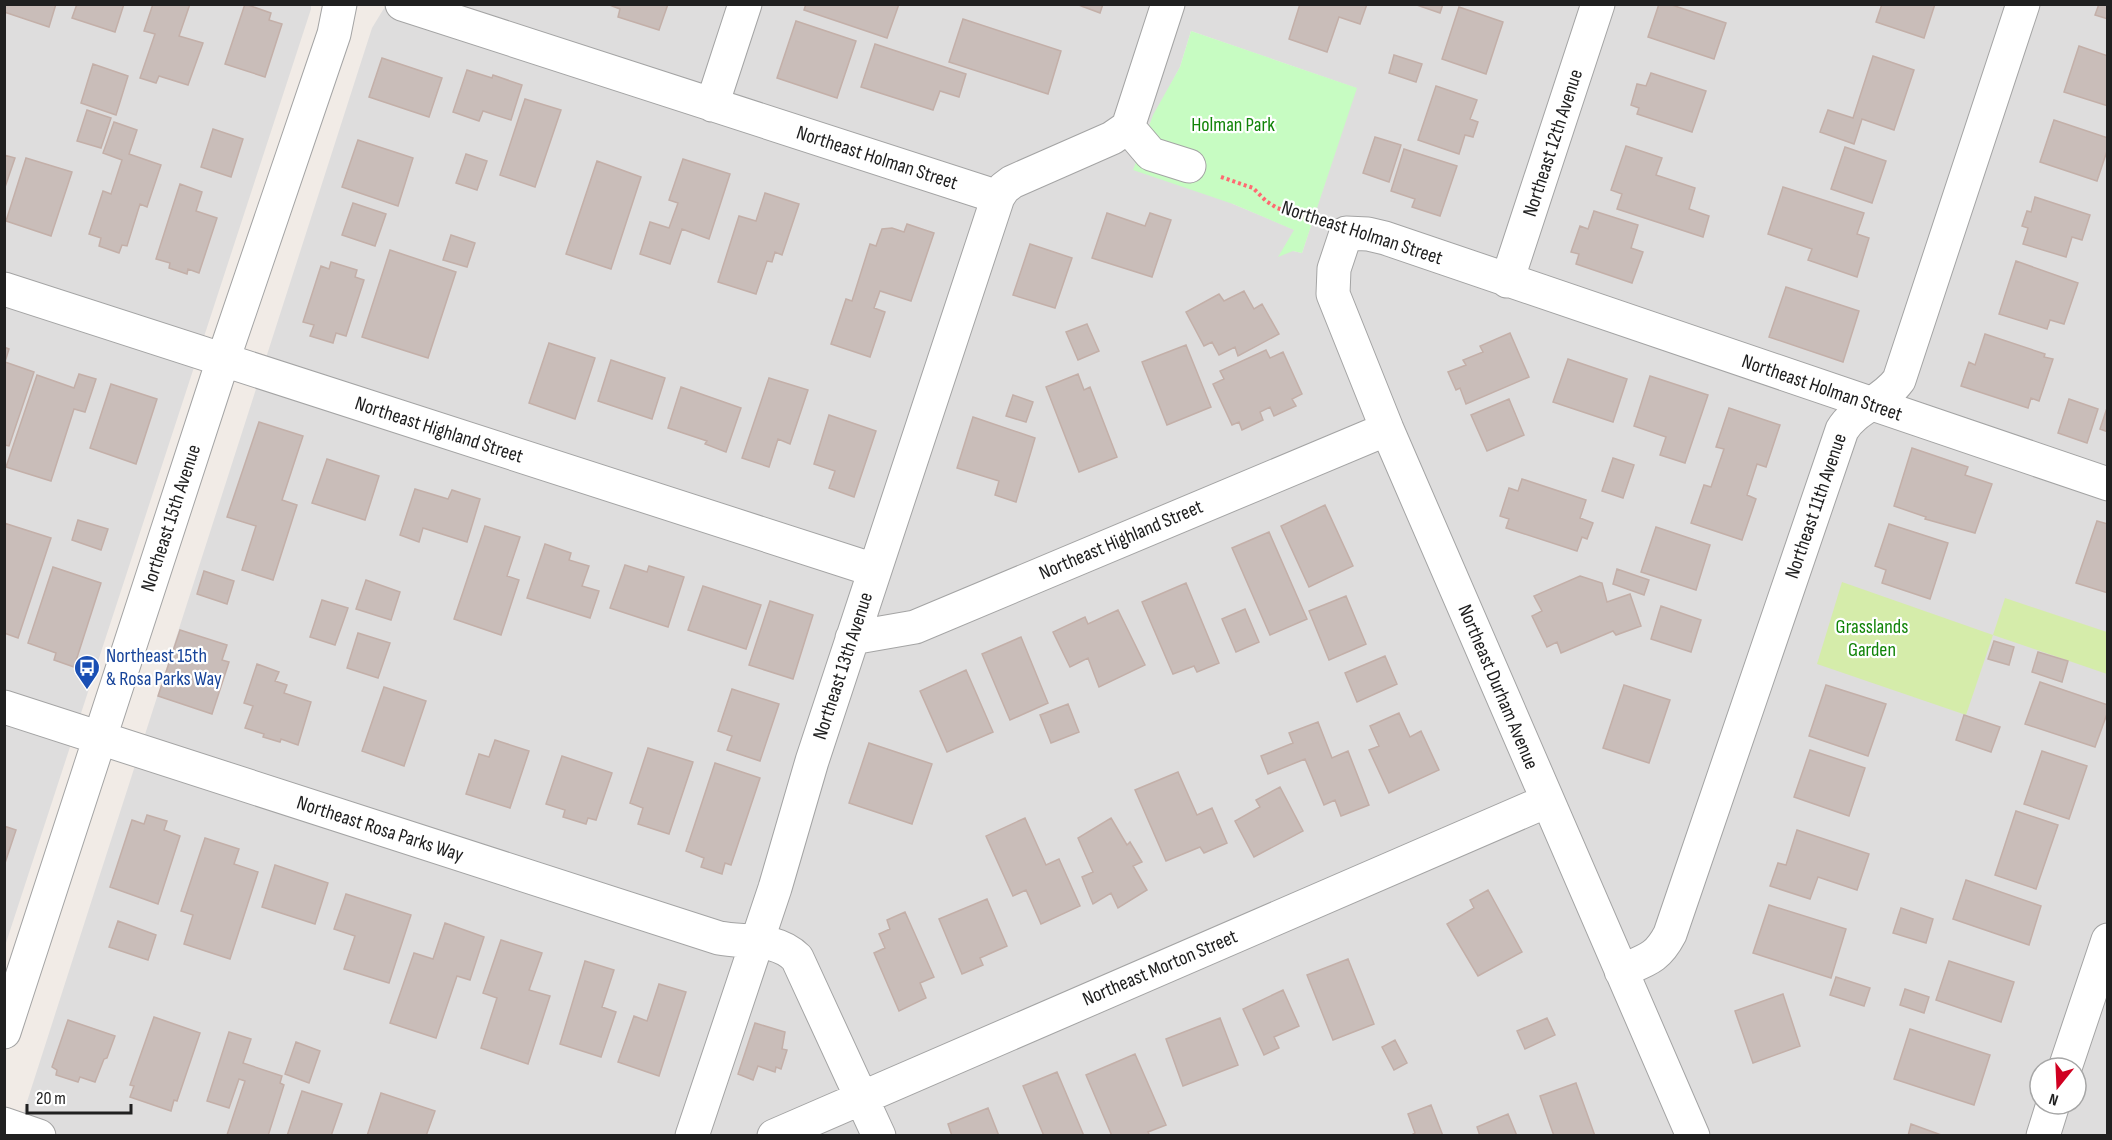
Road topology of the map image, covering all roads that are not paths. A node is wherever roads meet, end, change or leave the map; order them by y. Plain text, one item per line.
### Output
1 (340, 4) edge
2 (402, 4) edge
3 (745, 4) edge
4 (1168, 4) edge
5 (1598, 4) edge
6 (2023, 4) edge
7 (712, 105) junction
8 (1128, 127) junction
9 (1189, 166) road end
10 (998, 197) junction
11 (1346, 233) joint
12 (1508, 281) junction
13 (4, 289) edge
14 (223, 360) junction
15 (1871, 405) junction
16 (1387, 429) junction
17 (2108, 484) edge
18 (874, 570) junction
19 (852, 638) junction
20 (4, 707) edge
21 (99, 738) junction
22 (1547, 801) junction
23 (758, 940) junction
24 (2108, 940) edge
25 (1621, 971) junction
26 (4, 1032) edge
27 (2069, 1056) edge
28 (862, 1097) junction
29 (2049, 1116) edge
30 (4, 1124) edge
31 (39, 1136) edge
32 (692, 1136) edge
33 (774, 1136) edge
34 (879, 1136) edge
35 (1693, 1136) edge
36 (2043, 1136) edge

1 - 14 street, Northeast 15th Avenue
2 - 7 street, Northeast Holman Street
3 - 7 street
4 - 8 street
5 - 12 street, Northeast 12th Avenue
6 - 15 street, Northeast 11th Avenue
7 - 10 street, Northeast Holman Street
8 - 9 street
8 - 10 street
10 - 18 street, Northeast 13th Avenue
11 - 12 street, Northeast Holman Street
11 - 16 street, Northeast Durham Avenue
12 - 15 street, Northeast Holman Street
13 - 14 street, Northeast Highland Street
14 - 18 street, Northeast Highland Street
14 - 21 street, Northeast 15th Avenue
15 - 17 street, Northeast Holman Street
15 - 25 street, Northeast 11th Avenue
16 - 19 street, Northeast Highland Street
16 - 22 street, Northeast Durham Avenue
18 - 19 street, Northeast 13th Avenue
19 - 23 street, Northeast 13th Avenue
20 - 21 street, Northeast Rosa Parks Way
21 - 23 street, Northeast Rosa Parks Way
21 - 26 street, Northeast 15th Avenue
22 - 25 street, Northeast Durham Avenue
22 - 28 street, Northeast Morton Street
23 - 28 street, Northeast Rosa Parks Way
23 - 32 street, Northeast 13th Avenue
24 - 27 street
25 - 35 street, Northeast Durham Avenue
28 - 33 street, Northeast Morton Street
28 - 34 street, Northeast Rosa Parks Way
29 - 36 street
30 - 31 street

